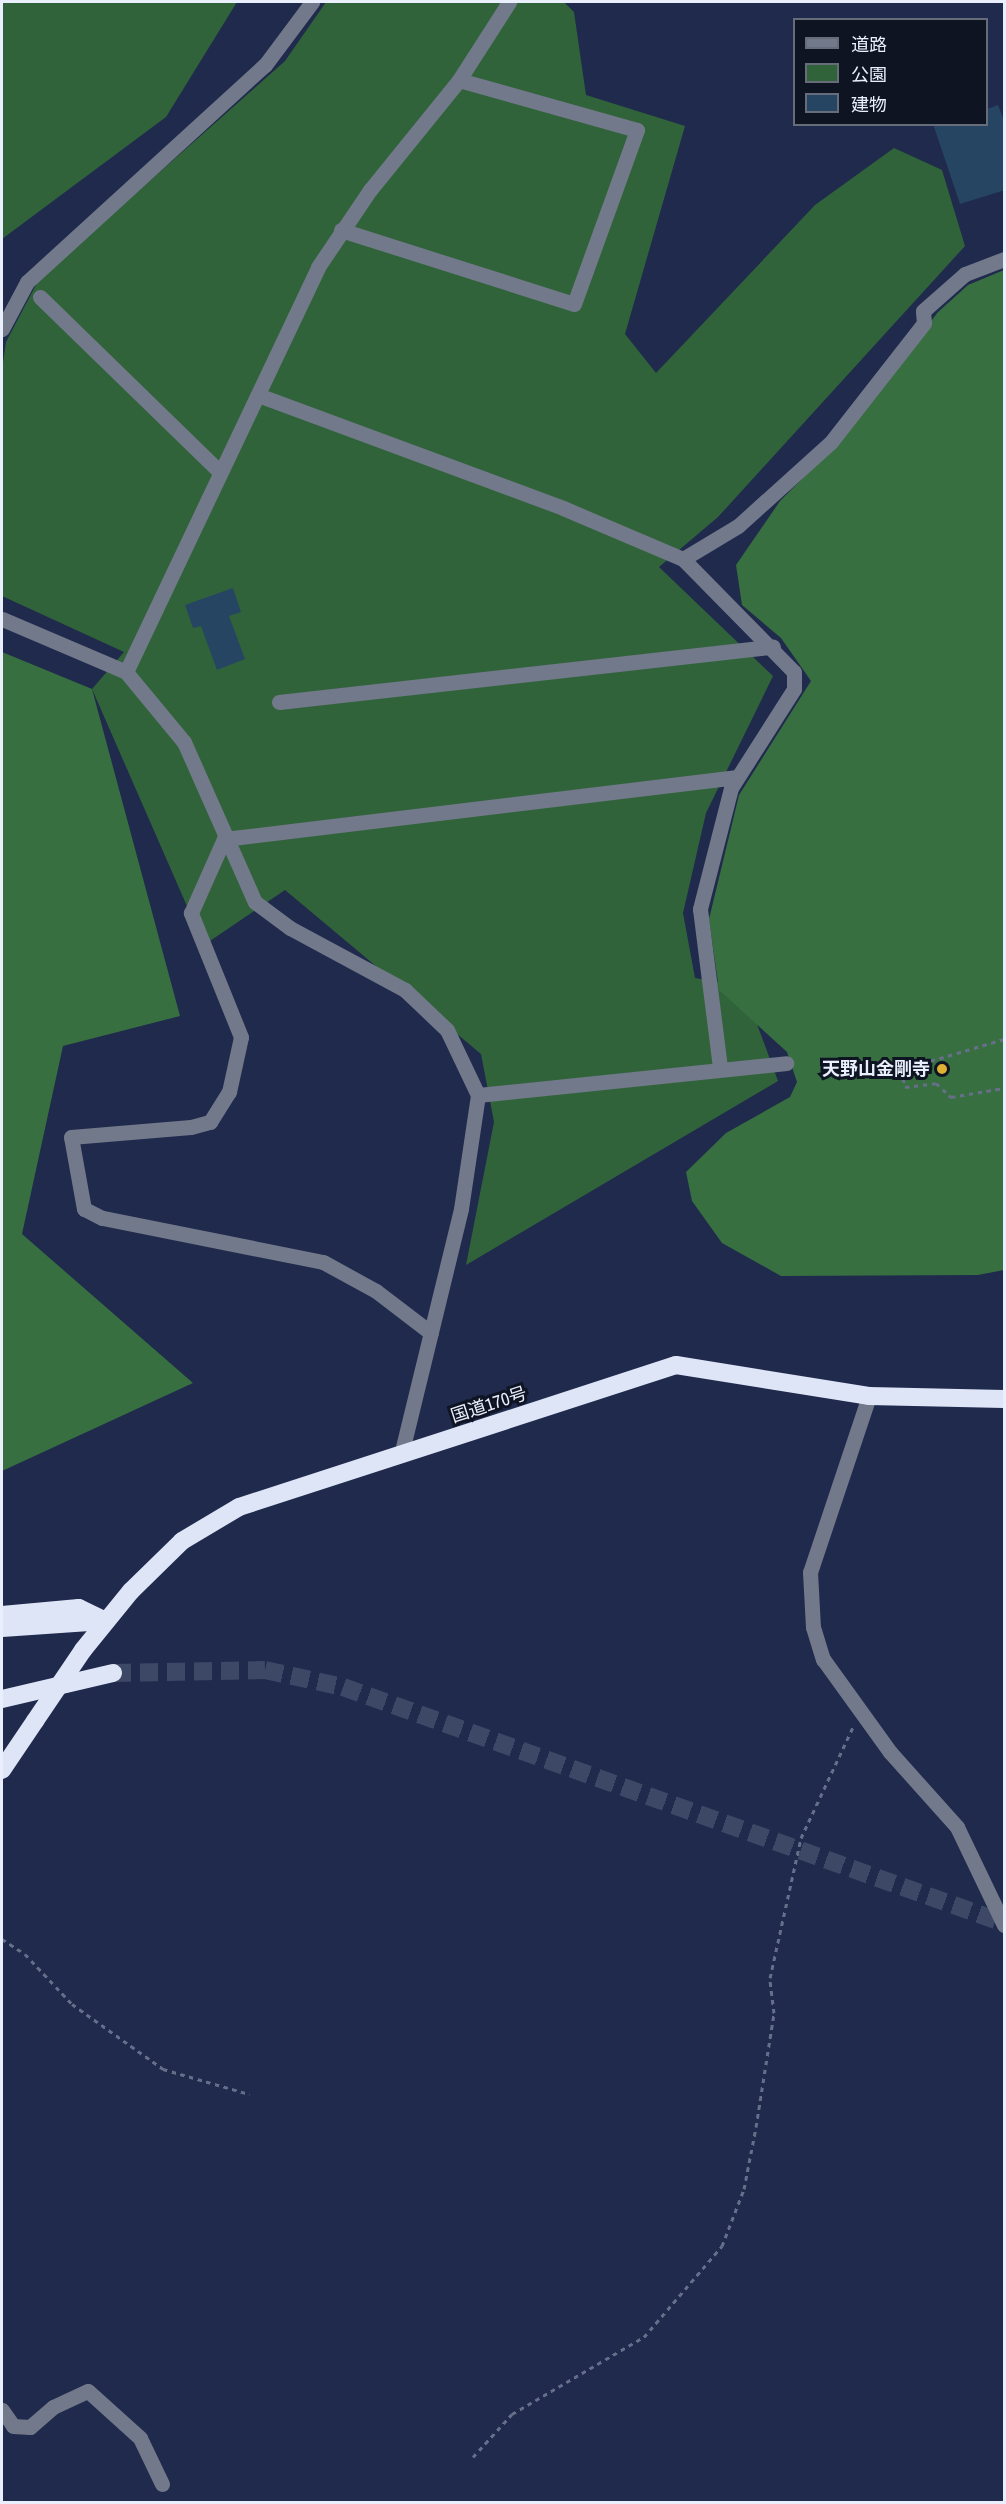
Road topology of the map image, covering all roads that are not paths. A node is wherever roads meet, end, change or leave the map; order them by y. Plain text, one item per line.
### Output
1 (312, 2) edge
2 (509, 2) edge
3 (459, 80) junction
4 (341, 230) junction
5 (1005, 259) edge
6 (40, 297) dead end
7 (2, 329) edge
8 (258, 395) junction
9 (219, 471) junction
10 (683, 559) junction
11 (2, 619) edge
12 (773, 647) junction
13 (126, 672) junction
14 (279, 702) dead end
15 (737, 777) junction
16 (224, 839) junction
17 (786, 1063) dead end
18 (720, 1068) junction
19 (478, 1095) junction
20 (431, 1334) junction
21 (869, 1396) junction
22 (1005, 1399) edge
23 (401, 1455) junction
24 (2, 1615) edge
25 (106, 1621) junction
26 (2, 1628) edge
27 (114, 1672) tunnel mouth
28 (2, 1699) edge
29 (2, 1770) edge
30 (1005, 1925) edge
31 (2, 2410) edge
32 (162, 2484) dead end

1 - 7 street
2 - 3 street
3 - 4 street
3 - 4 street
4 - 8 street
5 - 10 street
6 - 9 street
8 - 9 street
8 - 10 street
9 - 13 street
10 - 12 street
11 - 13 street
12 - 14 street
12 - 15 street
13 - 16 street
15 - 16 street
15 - 18 street
16 - 19 street
16 - 20 street
17 - 18 street
18 - 19 street
19 - 20 street
20 - 23 street
21 - 22 highway, 国道170号
21 - 23 highway, 国道170号
21 - 30 street
23 - 25 highway, 国道170号
24 - 25 highway
25 - 26 highway
25 - 29 highway, 国道170号, bridge
27 - 28 highway
31 - 32 street

